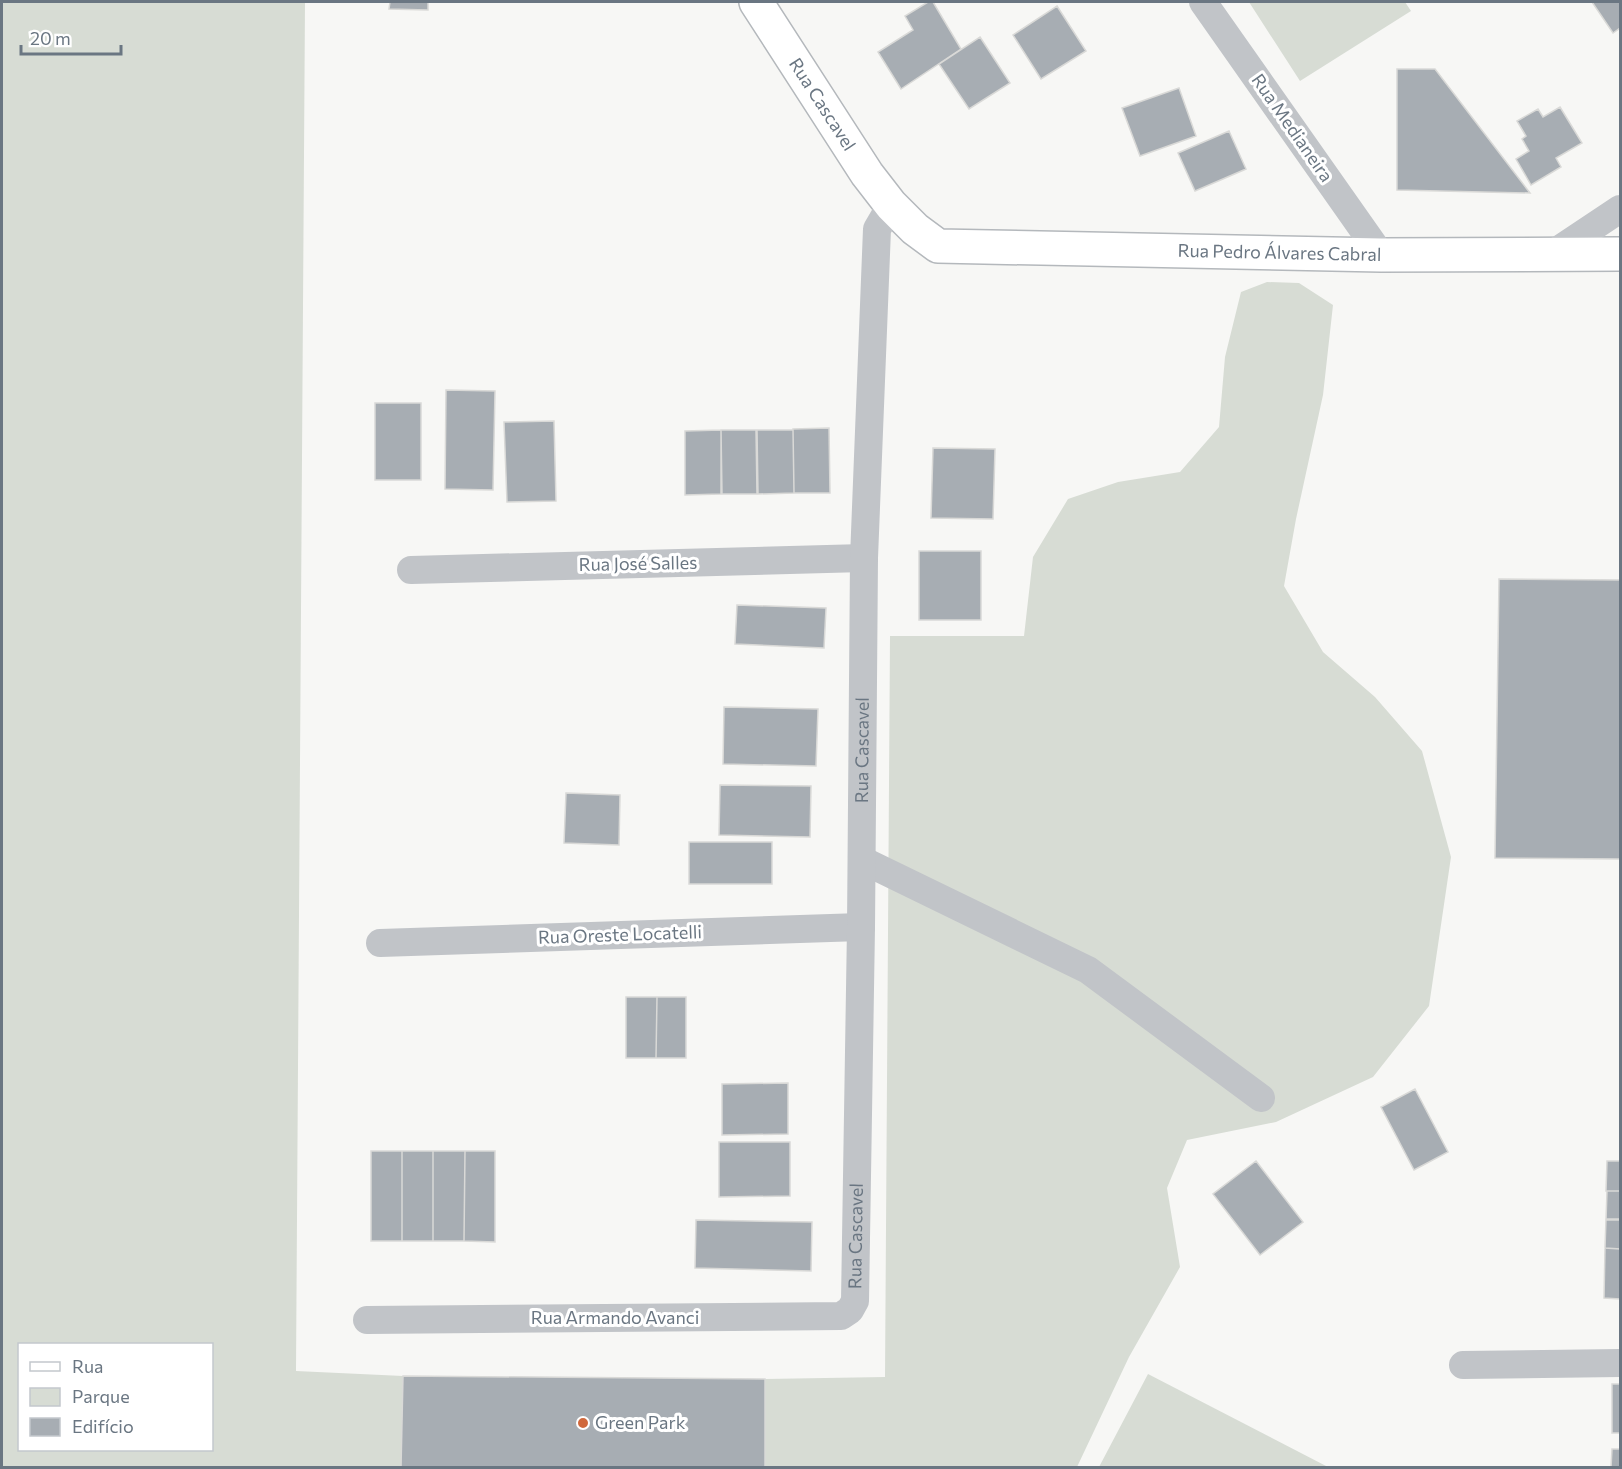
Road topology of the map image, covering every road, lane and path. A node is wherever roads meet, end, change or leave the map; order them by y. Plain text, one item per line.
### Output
1 (756, 2) edge
2 (1203, 2) edge
3 (891, 205) junction
4 (1620, 209) edge
5 (938, 246) joint
6 (1620, 254) edge
7 (1381, 255) junction
8 (1551, 255) junction
9 (864, 558) junction
10 (411, 570) dead end
11 (862, 860) junction
12 (861, 927) junction
13 (380, 943) dead end
14 (1261, 1098) dead end
15 (855, 1301) joint
16 (368, 1320) dead end
17 (1620, 1363) edge
18 (1463, 1365) dead end

1 - 3 street, Rua Cascavel
2 - 7 street, Rua Medianeira
3 - 5 street, Rua Cascavel
3 - 9 street, Rua Cascavel
4 - 8 street
5 - 7 street, Rua Pedro Álvares Cabral
6 - 8 street, Rua Pedro Álvares Cabral
7 - 8 street, Rua Pedro Álvares Cabral
9 - 10 street, Rua José Salles
9 - 11 street, Rua Cascavel
11 - 12 street, Rua Cascavel
11 - 14 street
12 - 13 street, Rua Oreste Locatelli
12 - 15 street, Rua Cascavel
15 - 16 street, Rua Armando Avanci
17 - 18 street

